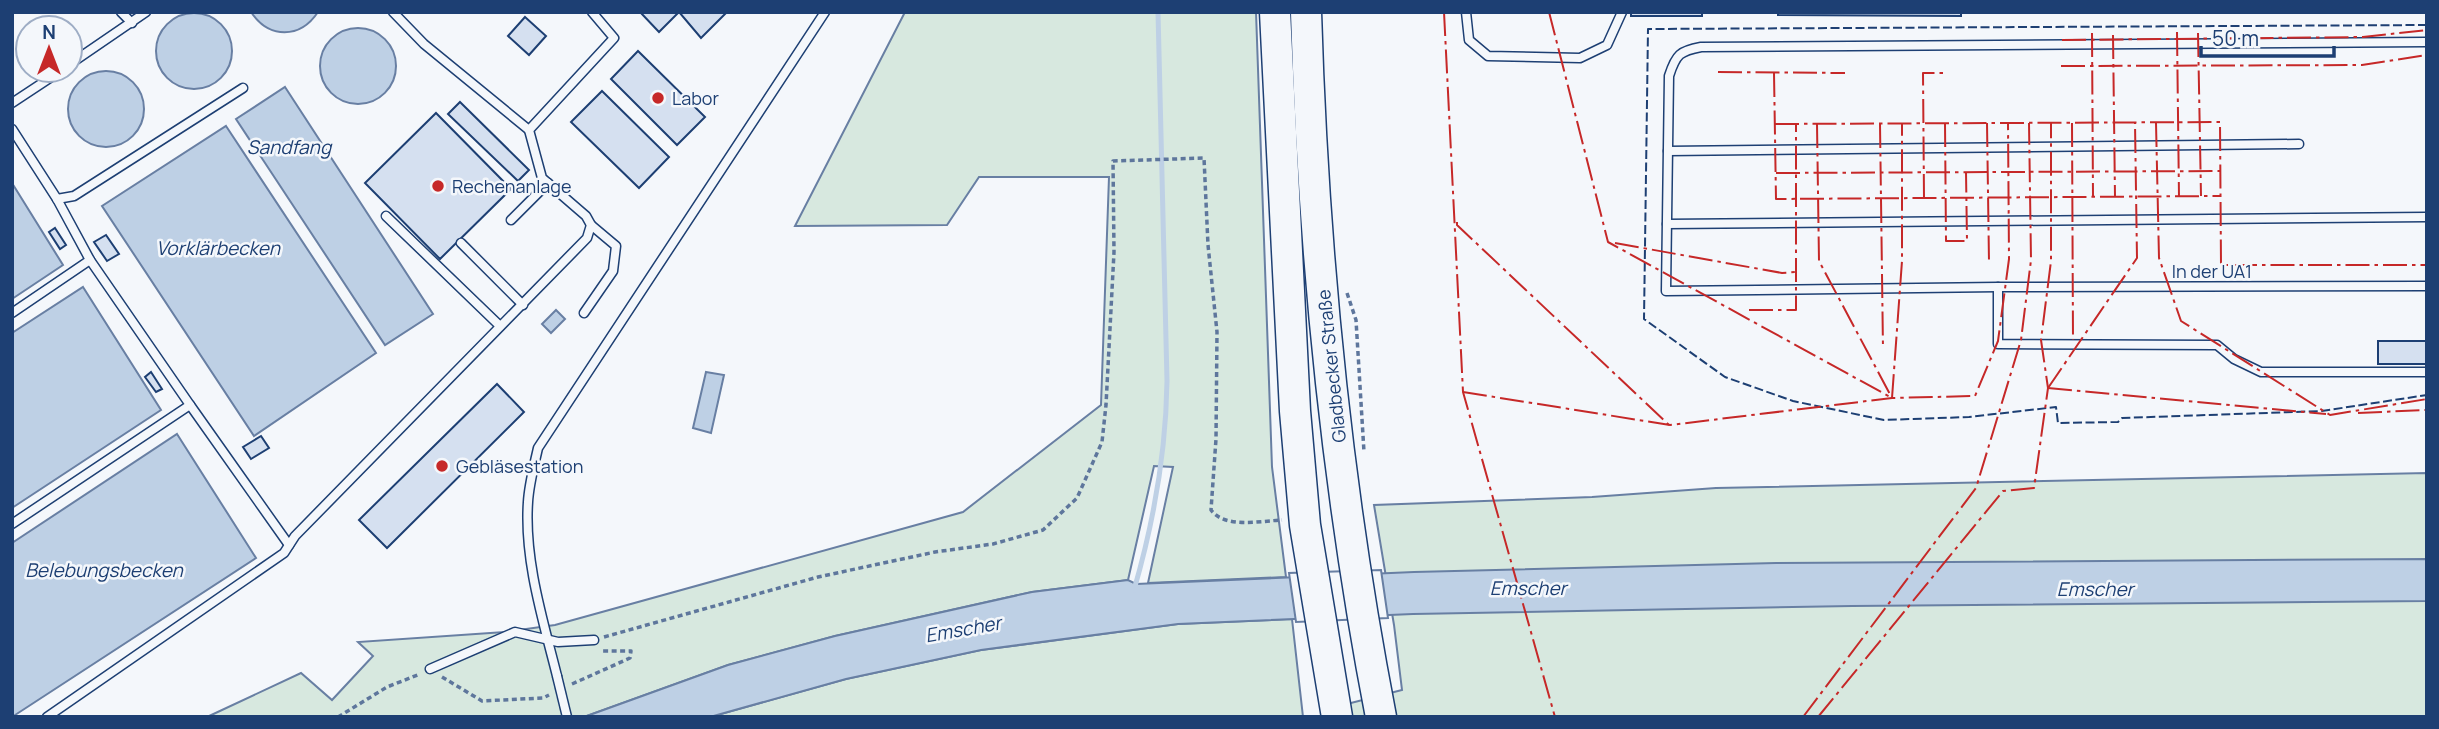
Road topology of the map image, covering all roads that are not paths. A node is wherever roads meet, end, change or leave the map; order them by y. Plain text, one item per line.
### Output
1 (121, 12) edge
2 (146, 12) edge
3 (393, 12) edge
4 (592, 12) edge
5 (825, 12) edge
6 (1275, 12) edge
7 (1306, 12) edge
8 (1466, 12) edge
9 (1622, 12) edge
10 (132, 23) junction
11 (2427, 42) edge
12 (84, 55) edge
13 (41, 84) edge
14 (243, 88) dead end
15 (12, 103) edge
16 (12, 129) edge
17 (529, 130) junction
18 (2299, 144) dead end
19 (1668, 151) junction
20 (548, 183) junction
21 (57, 200) junction
22 (386, 216) dead end
23 (2427, 217) edge
24 (511, 220) dead end
25 (1667, 224) junction
26 (592, 225) junction
27 (461, 243) dead end
28 (90, 260) junction
29 (2427, 286) edge
30 (1998, 287) junction
31 (523, 305) junction
32 (12, 313) edge
33 (584, 313) dead end
34 (500, 326) junction
35 (2427, 372) edge
36 (190, 405) junction
37 (12, 524) edge
38 (289, 545) junction
39 (548, 639) junction
40 (594, 640) road end
41 (1368, 652) junction
42 (430, 669) road end
43 (1335, 713) edge
44 (47, 717) edge
45 (567, 717) edge
46 (1381, 717) edge
47 (1389, 717) edge

1 - 10 lane
2 - 10 lane
3 - 17 lane
4 - 17 lane
5 - 39 lane
6 - 43 highway, Gladbecker Straße
7 - 41 highway, Gladbecker Straße
8 - 9 lane
10 - 12 lane
11 - 19 lane
13 - 15 lane
14 - 21 lane
16 - 21 lane
17 - 20 lane
18 - 19 lane
19 - 25 lane
20 - 24 lane
20 - 26 lane
21 - 28 lane
22 - 34 lane
23 - 25 lane
25 - 30 lane, In der UA1
26 - 31 lane
26 - 33 lane
27 - 31 lane
28 - 32 lane
28 - 36 lane
29 - 30 lane, In der UA1
30 - 35 lane
31 - 34 lane
34 - 38 lane
36 - 37 lane
36 - 38 lane
38 - 44 lane
39 - 40 lane
39 - 42 lane
39 - 45 lane, bridge
41 - 46 highway, Gladbecker Straße
41 - 47 highway

